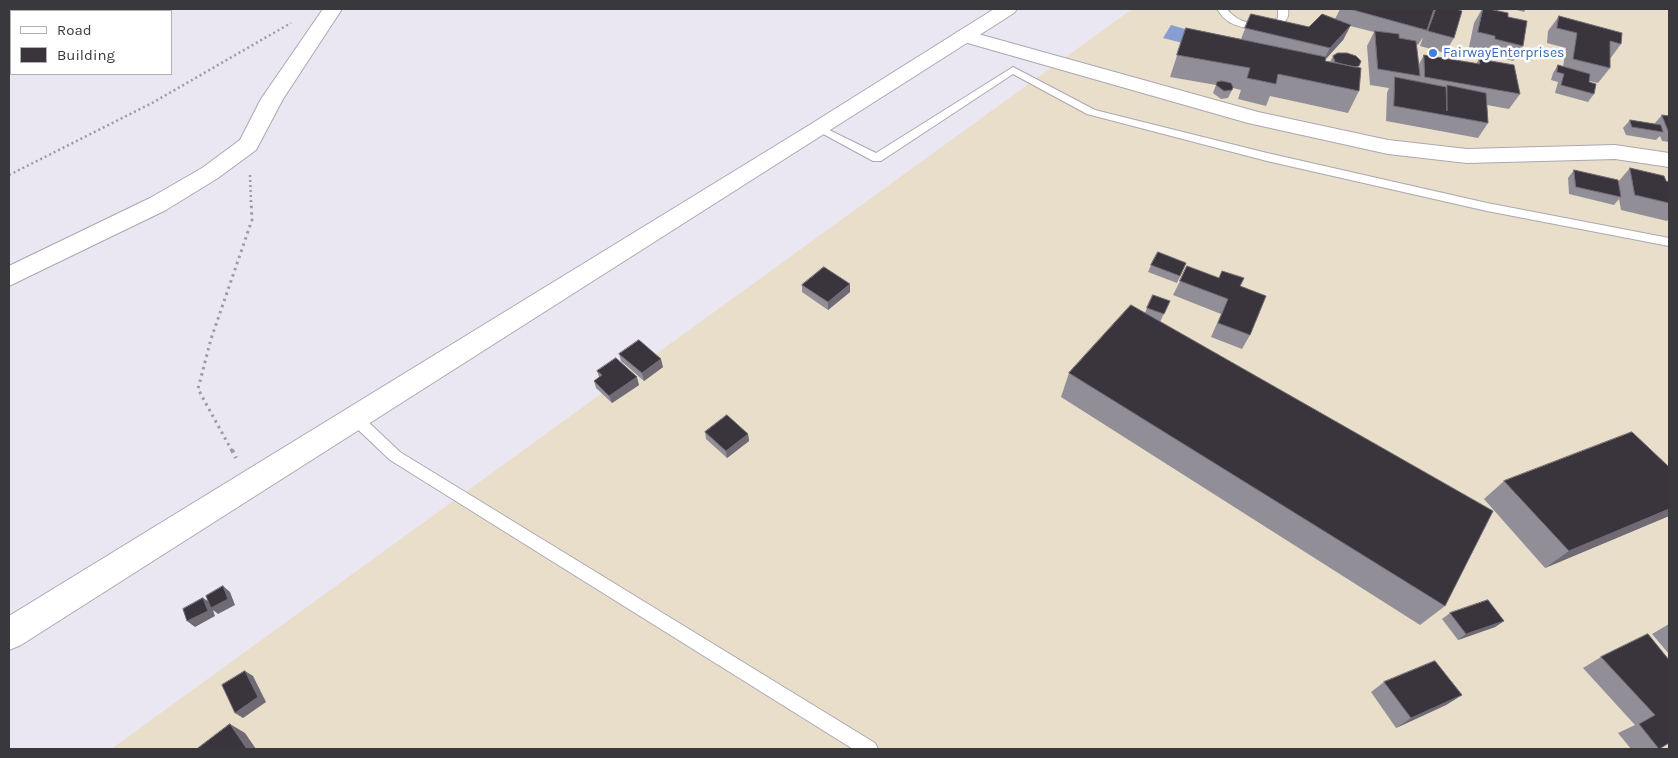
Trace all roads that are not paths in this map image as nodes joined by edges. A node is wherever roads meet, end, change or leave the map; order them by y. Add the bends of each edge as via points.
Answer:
1 (332, 9) edge
2 (1007, 9) edge
3 (1222, 9) edge
4 (1283, 9) edge
5 (964, 36) junction
6 (819, 129) junction
7 (1669, 160) edge
8 (1669, 242) edge
9 (9, 277) edge
10 (355, 418) junction
11 (9, 634) edge
12 (869, 749) edge

1 - 9 main road via 272,99 248,145 210,173 158,204
2 - 5 main road
3 - 4 lane via 1241,24 1264,27 1282,20
5 - 6 main road
5 - 7 main road via 1256,118 1388,147 1467,156 1616,152
6 - 8 lane via 877,158 1014,70 1091,112 1267,157 1477,205
6 - 10 main road
10 - 11 main road
10 - 12 lane via 395,456

